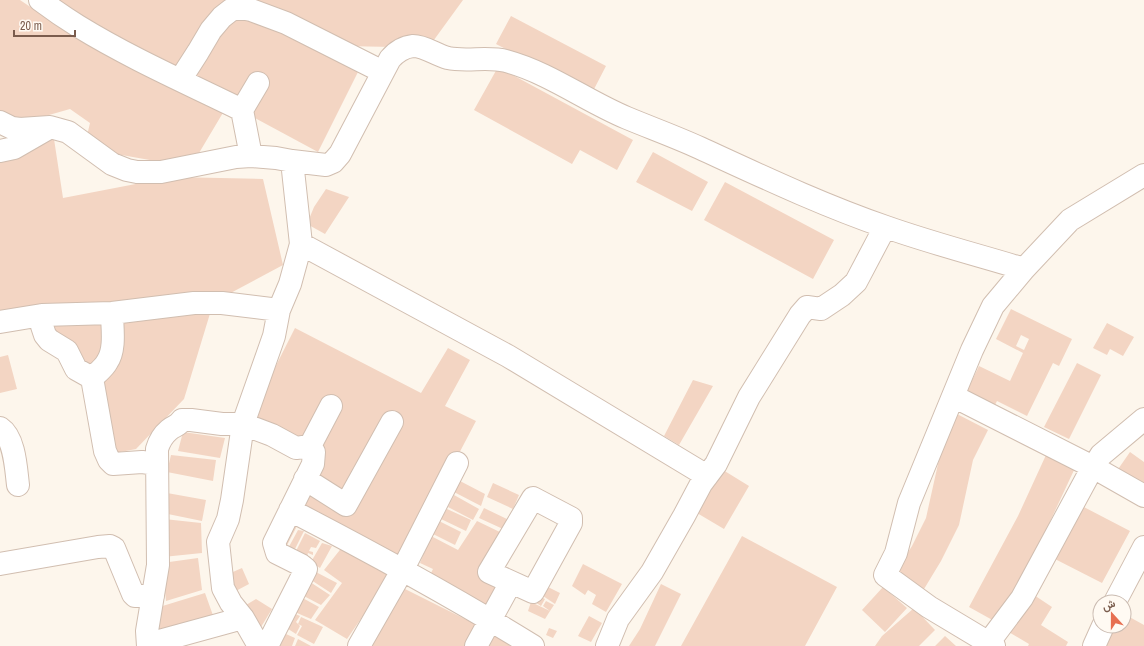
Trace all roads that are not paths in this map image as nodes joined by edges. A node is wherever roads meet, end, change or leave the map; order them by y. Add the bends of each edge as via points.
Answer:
1 (40, 0) edge
2 (383, 72) junction
3 (180, 80) junction
4 (258, 83) dead end
5 (242, 110) junction
6 (0, 122) edge
7 (50, 127) junction
8 (0, 151) edge
9 (251, 156) junction
10 (292, 161) junction
11 (1144, 175) edge
12 (885, 227) junction
13 (301, 244) junction
14 (1024, 269) junction
15 (279, 310) junction
16 (112, 312) junction
17 (42, 315) junction
18 (0, 322) edge
19 (92, 378) junction
20 (953, 396) junction
21 (331, 406) dead end
22 (1144, 419) edge
23 (392, 422) dead end
24 (243, 424) junction
25 (0, 428) edge
26 (310, 446) junction
27 (457, 463) dead end
28 (157, 464) junction
29 (1093, 467) junction
30 (708, 476) junction
31 (305, 480) junction
32 (18, 485) dead end
33 (1144, 496) edge
34 (290, 510) junction
35 (1144, 547) edge
36 (0, 564) edge
37 (403, 569) junction
38 (511, 582) dead end
39 (1119, 594) edge
40 (153, 596) junction
41 (243, 618) junction
42 (490, 619) junction
43 (1099, 634) edge
44 (148, 645) edge
45 (355, 645) edge
46 (990, 645) edge
47 (259, 646) edge
48 (267, 646) edge
49 (476, 646) edge
50 (533, 646) edge
51 (607, 646) edge
52 (1094, 646) edge

1 - 3 street via 77,26
2 - 3 street via 286,23 240,8 231,10 211,30
2 - 10 street via 337,158 326,165
2 - 12 street via 395,53 411,46 419,46 449,58 507,61 532,69 625,117 784,187
3 - 5 street
4 - 5 street
5 - 9 street
6 - 7 street via 20,129
7 - 8 street via 14,148
7 - 9 street via 73,135 112,164 137,172 160,172
9 - 10 street
10 - 13 street
11 - 14 street via 1070,220
12 - 14 street
12 - 30 street via 856,282 821,309 807,307 800,315 749,397
13 - 15 street via 290,284
13 - 30 street via 508,356
14 - 20 street via 994,306
15 - 16 street via 222,303 194,303
15 - 24 street via 274,336
16 - 17 street
16 - 19 street via 113,337 108,362
17 - 18 street
17 - 19 street via 45,335 67,351 76,369
19 - 28 street via 105,451 109,460 114,464
20 - 29 street
20 - 46 street via 909,503 896,553 885,575 929,607
21 - 26 street
22 - 29 street via 1101,455
23 - 31 street via 346,504
24 - 26 street via 296,448
24 - 28 street via 182,420 160,441
24 - 41 street via 228,519 218,542 223,588
25 - 32 street via 10,439
26 - 31 street via 314,452 313,464
27 - 37 street
28 - 40 street via 158,565
29 - 33 street
29 - 46 street via 1022,598
30 - 51 street via 701,484 652,572 618,619
31 - 34 street
34 - 37 street
34 - 48 street via 274,543 277,553 306,569
35 - 39 street
36 - 40 street via 110,546 114,548 133,594
37 - 42 street
37 - 45 street
38 - 42 street
40 - 44 street via 147,631
41 - 44 street
41 - 47 street
42 - 49 street
42 - 50 street
43 - 52 street

